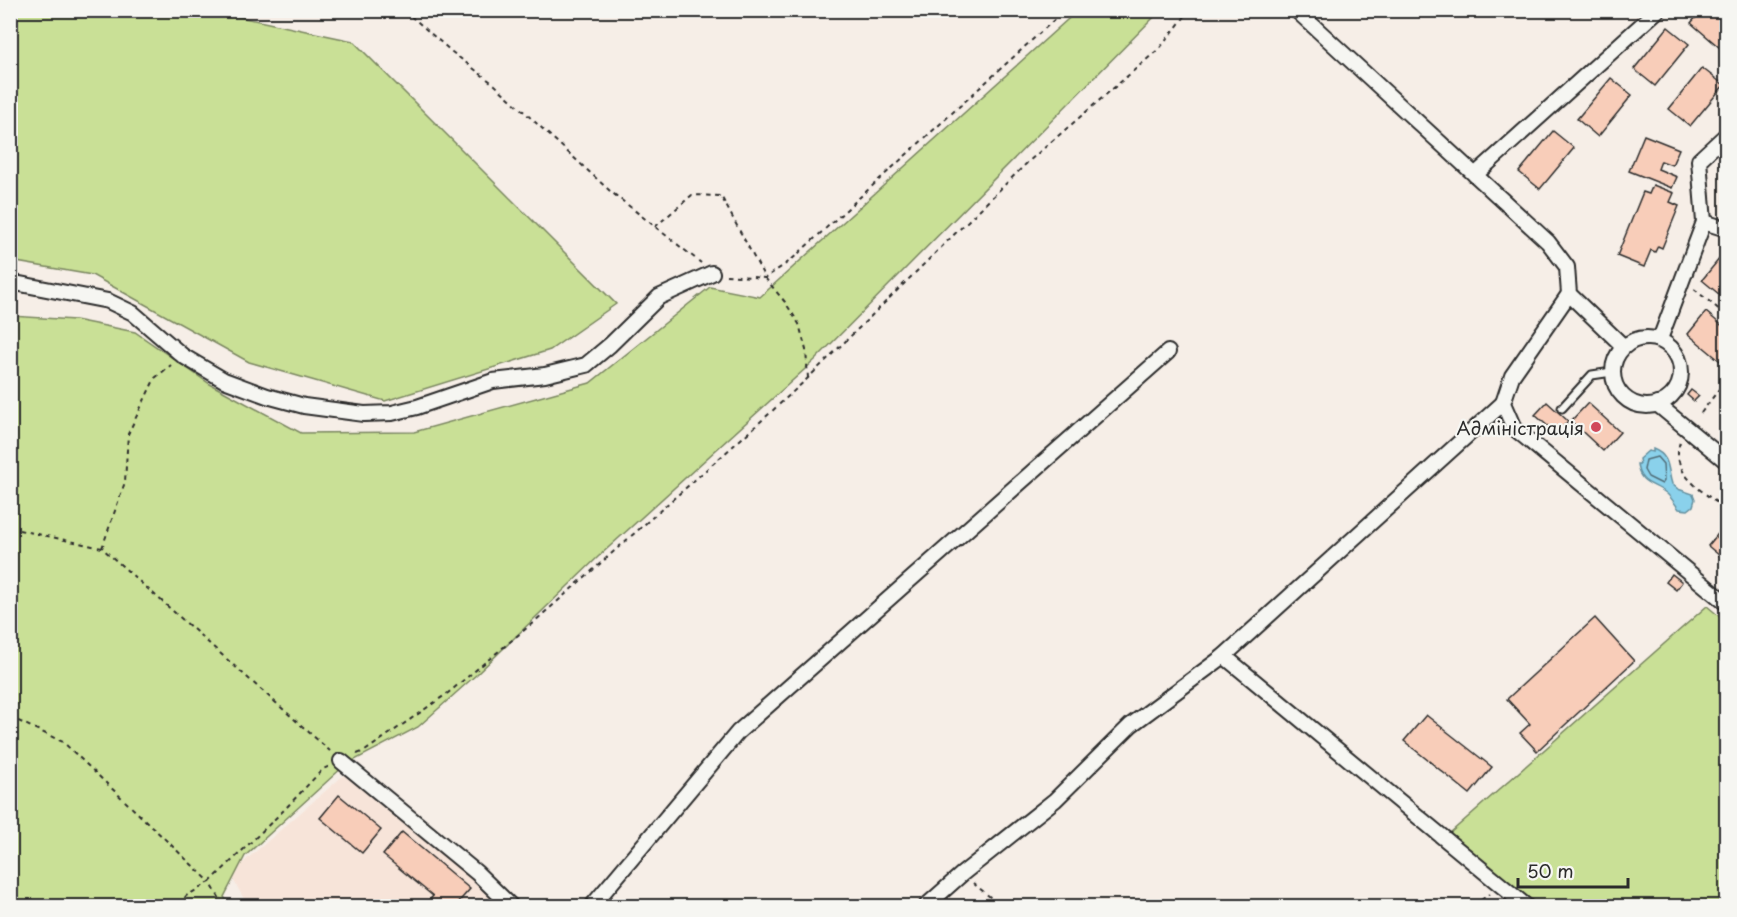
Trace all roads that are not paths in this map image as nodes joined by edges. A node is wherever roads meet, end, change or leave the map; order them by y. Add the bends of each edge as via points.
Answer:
1 (1296, 10) edge
2 (1658, 10) edge
3 (1726, 135) edge
4 (1475, 175) junction
5 (1704, 222) junction
6 (1726, 229) edge
7 (712, 273) road end
8 (10, 282) edge
9 (1569, 294) junction
10 (1660, 339) junction
11 (1623, 346) junction
12 (1168, 352) dead end
13 (1612, 372) junction
14 (1503, 403) junction
15 (1657, 404) junction
16 (1562, 408) dead end
17 (1726, 461) edge
18 (1726, 603) edge
19 (1224, 656) junction
20 (341, 761) road end
21 (511, 906) edge
22 (592, 906) edge
23 (926, 906) edge
24 (1526, 906) edge

1 - 4 street
2 - 4 street
3 - 5 street via 1699,160
4 - 9 street via 1548,242 1567,267
5 - 6 street
5 - 10 street
7 - 8 street via 660,297 586,364 544,375 493,381 392,413 364,414 304,406 224,380 183,356 133,314 108,301
9 - 11 street
9 - 14 street via 1512,376
10 - 11 street via 1641,338
10 - 15 street via 1675,351 1682,370 1672,396
11 - 13 street
12 - 22 street via 738,732
13 - 15 street via 1624,398 1640,405
13 - 16 lane via 1592,375
14 - 18 street via 1514,428
14 - 19 street
15 - 17 street
19 - 23 street via 1131,725 1055,800
19 - 24 street
20 - 21 street via 477,873

